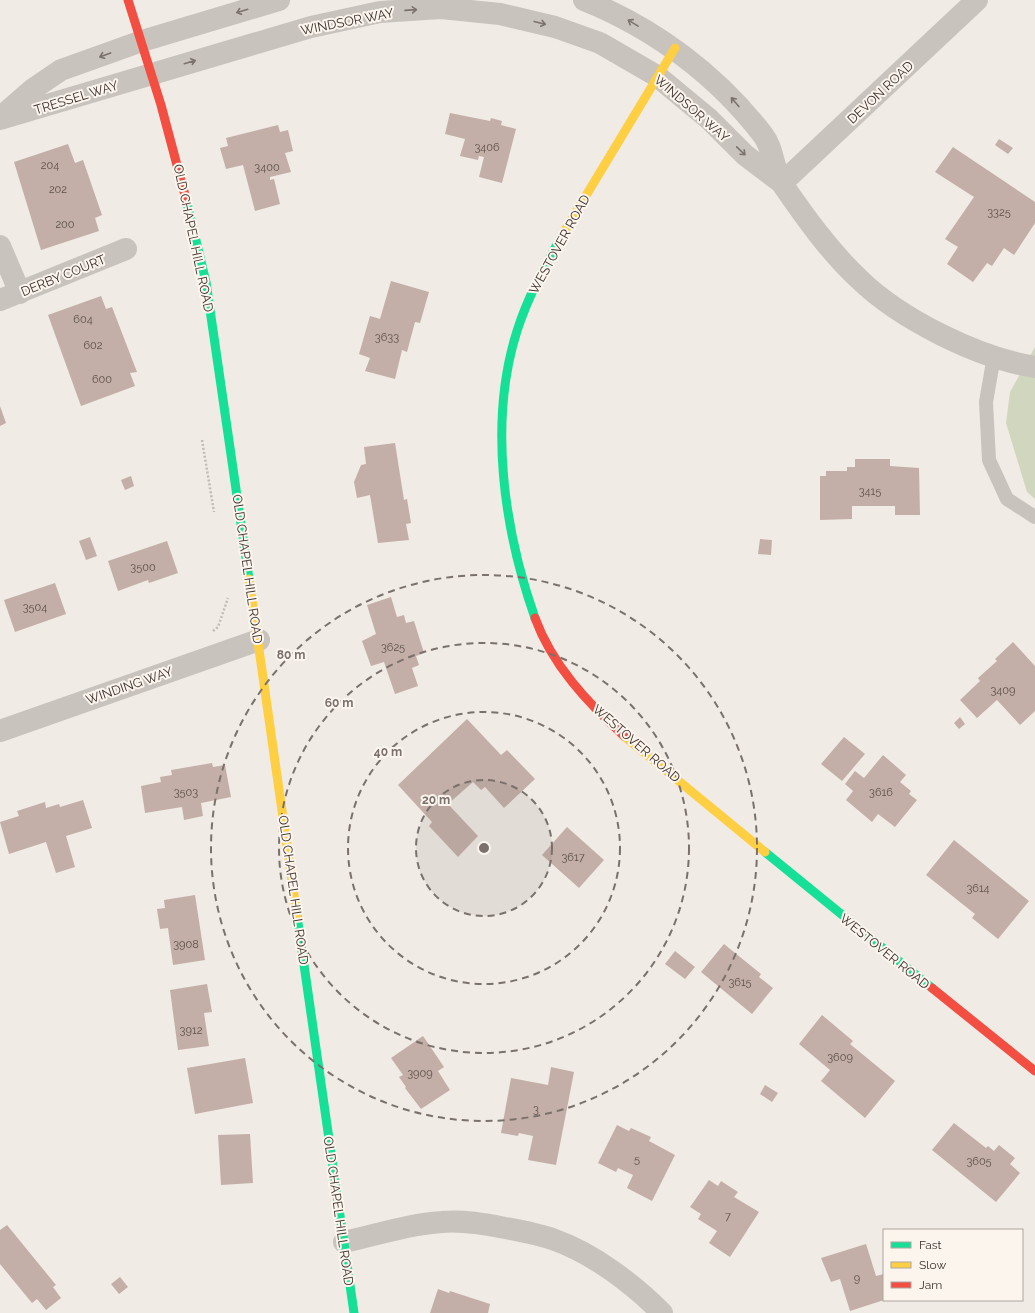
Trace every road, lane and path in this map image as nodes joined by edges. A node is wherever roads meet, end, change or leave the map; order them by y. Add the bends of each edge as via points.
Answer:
1 (128, 0) edge
2 (279, 0) edge
3 (584, 0) edge
4 (977, 0) edge
5 (142, 41) junction
6 (675, 48) junction
7 (152, 73) junction
8 (657, 76) junction
9 (0, 118) edge
10 (782, 183) junction
11 (0, 246) edge
12 (126, 249) dead end
13 (20, 293) junction
14 (0, 300) edge
15 (994, 356) junction
16 (1034, 367) edge
17 (202, 440) dead end
18 (1035, 516) edge
19 (215, 518) dead end
20 (229, 595) dead end
21 (212, 632) dead end
22 (259, 640) junction
23 (0, 731) edge
24 (1035, 1071) edge
25 (344, 1242) junction
26 (354, 1313) edge
27 (662, 1313) edge

1 - 5 street, OLD CHAPEL HILL ROAD
2 -> 5 street
6 -> 3 street, WINDSOR WAY via 614,12
4 - 10 street, DEVON ROAD
5 - 7 street, OLD CHAPEL HILL ROAD
5 -> 9 street, TRESSEL WAY via 61,70 33,89
6 - 8 street, WESTOVER ROAD
10 -> 6 street, WINDSOR WAY via 764,136 731,97
7 -> 8 street, WINDSOR WAY via 312,27 380,12 441,8 500,14 554,27 600,43
7 - 9 street, TRESSEL WAY
7 - 22 street, OLD CHAPEL HILL ROAD via 189,203 206,282
8 -> 10 street, WINDSOR WAY via 709,119 745,155
8 - 24 street, WESTOVER ROAD via 544,267 528,302 510,357 503,429 506,500 514,552 526,594 551,651 561,667 612,725 869,939
10 - 15 street, WINDSOR WAY via 829,246 858,279 885,301 952,340
11 - 13 street
12 - 13 street, DERBY COURT
13 - 14 street, DERBY COURT
15 - 16 street, WINDSOR WAY
15 - 18 lane via 986,402 989,460 1007,499
17 - 19 path
20 - 21 path via 218,627
22 - 23 street, WINDING WAY
22 - 25 street, OLD CHAPEL HILL ROAD
25 - 26 street, OLD CHAPEL HILL ROAD
25 - 27 street via 443,1222 486,1224 536,1234 557,1241 616,1273

